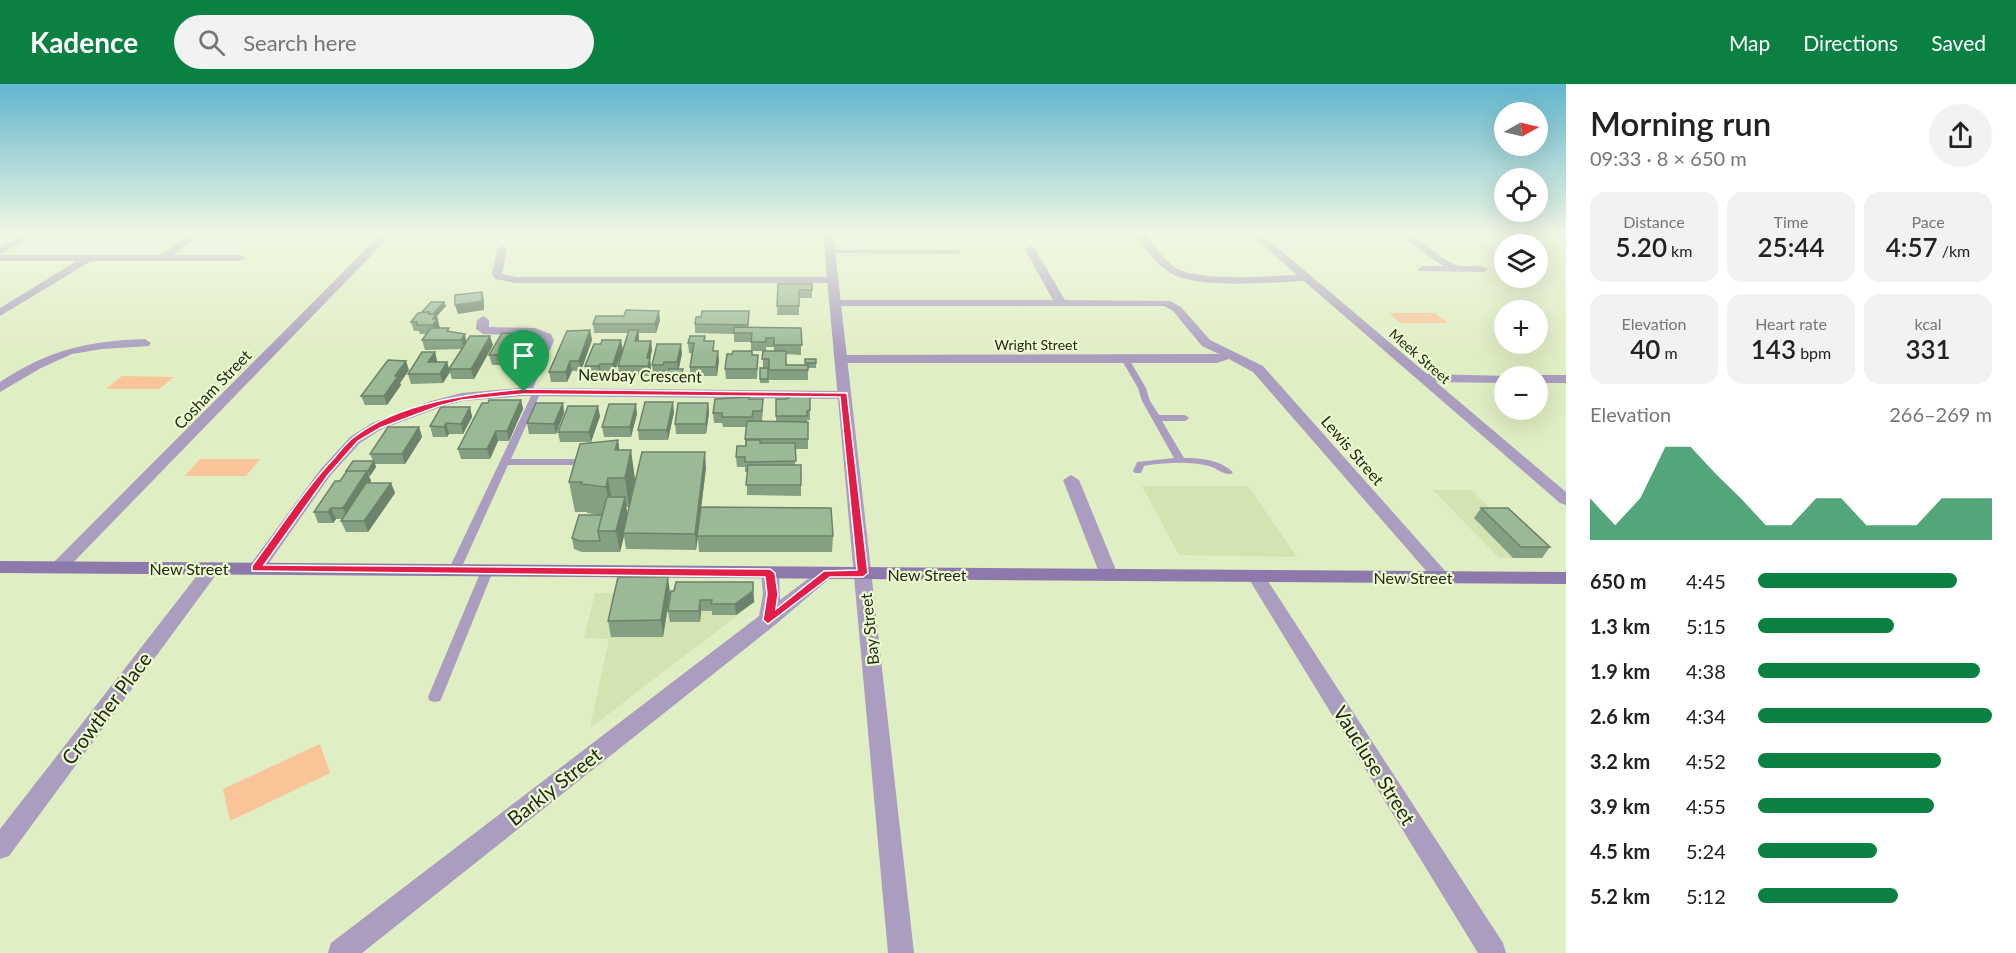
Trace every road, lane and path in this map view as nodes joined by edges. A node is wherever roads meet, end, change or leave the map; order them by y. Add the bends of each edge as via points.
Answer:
1 (65, 274) edge
2 (348, 274) edge
3 (497, 274) edge
4 (832, 274) edge
5 (1044, 274) edge
6 (1182, 274) edge
7 (1302, 274) edge
8 (1307, 278) junction
9 (832, 280) junction
10 (835, 303) junction
11 (1061, 303) junction
12 (0, 313) edge
13 (483, 320) dead end
14 (145, 343) dead end
15 (1231, 355) junction
16 (841, 359) junction
17 (1125, 359) junction
18 (1423, 378) junction
19 (1494, 379) edge
20 (1548, 379) edge
21 (1566, 379) edge
22 (0, 388) edge
23 (530, 392) junction
24 (844, 394) junction
25 (1156, 418) junction
26 (1185, 418) dead end
27 (1181, 461) junction
28 (504, 462) junction
29 (598, 462) edge
30 (1138, 471) dead end
31 (1228, 472) dead end
32 (1071, 480) dead end
33 (1566, 500) edge
34 (0, 567) edge
35 (59, 567) junction
36 (213, 568) junction
37 (256, 569) junction
38 (454, 571) junction
39 (487, 571) junction
40 (770, 573) junction
41 (827, 573) junction
42 (863, 573) junction
43 (1109, 575) junction
44 (1256, 576) junction
45 (1441, 577) junction
46 (1566, 578) edge
47 (768, 620) junction
48 (435, 698) dead end
49 (0, 848) edge
50 (341, 953) edge
51 (901, 953) edge
52 (1493, 953) edge

1 - 12 street
2 - 35 street, Cosham Street
3 - 9 street via 516,280
4 - 9 street, Bay Street
5 - 11 street
6 - 8 street via 1203,278
7 - 8 street, Meek Street
8 - 18 street, Meek Street
9 - 10 street, Bay Street
10 - 11 street, Lewis Street
10 - 16 street, Bay Street
11 - 15 street, Lewis Street via 1166,303 1177,309 1206,344
13 - 23 street via 482,329 487,331 535,332 547,337
14 - 22 street via 98,345 51,356
15 - 17 street, Wright Street via 1217,359
15 - 45 street, Lewis Street via 1258,369
16 - 17 street, Wright Street
16 - 24 street, Bay Street
17 - 25 lane
18 - 19 street
18 - 33 street, Meek Street
20 - 21 street
23 - 24 street, Newbay Crescent
23 - 28 lane
23 - 37 street, Newbay Crescent via 462,397 436,404 377,426 355,440 325,473
24 - 42 street, Bay Street
25 - 26 lane
25 - 27 lane
27 - 30 lane via 1148,462 1140,464
27 - 31 lane via 1219,465
28 - 29 lane
28 - 38 lane
32 - 43 street
34 - 35 main road, New Street
35 - 36 main road, New Street
36 - 37 main road, New Street
36 - 49 street, Crowther Place
37 - 38 main road, New Street
38 - 39 main road, New Street
39 - 40 main road, New Street
39 - 48 lane
40 - 41 main road, New Street
40 - 47 street
41 - 42 main road, New Street
41 - 47 street, Barkly Street
42 - 43 main road, New Street
42 - 51 street, Bay Street
43 - 44 main road, New Street
44 - 45 main road, New Street
44 - 52 street, Vaucluse Street
45 - 46 main road, New Street
47 - 50 street, Barkly Street

